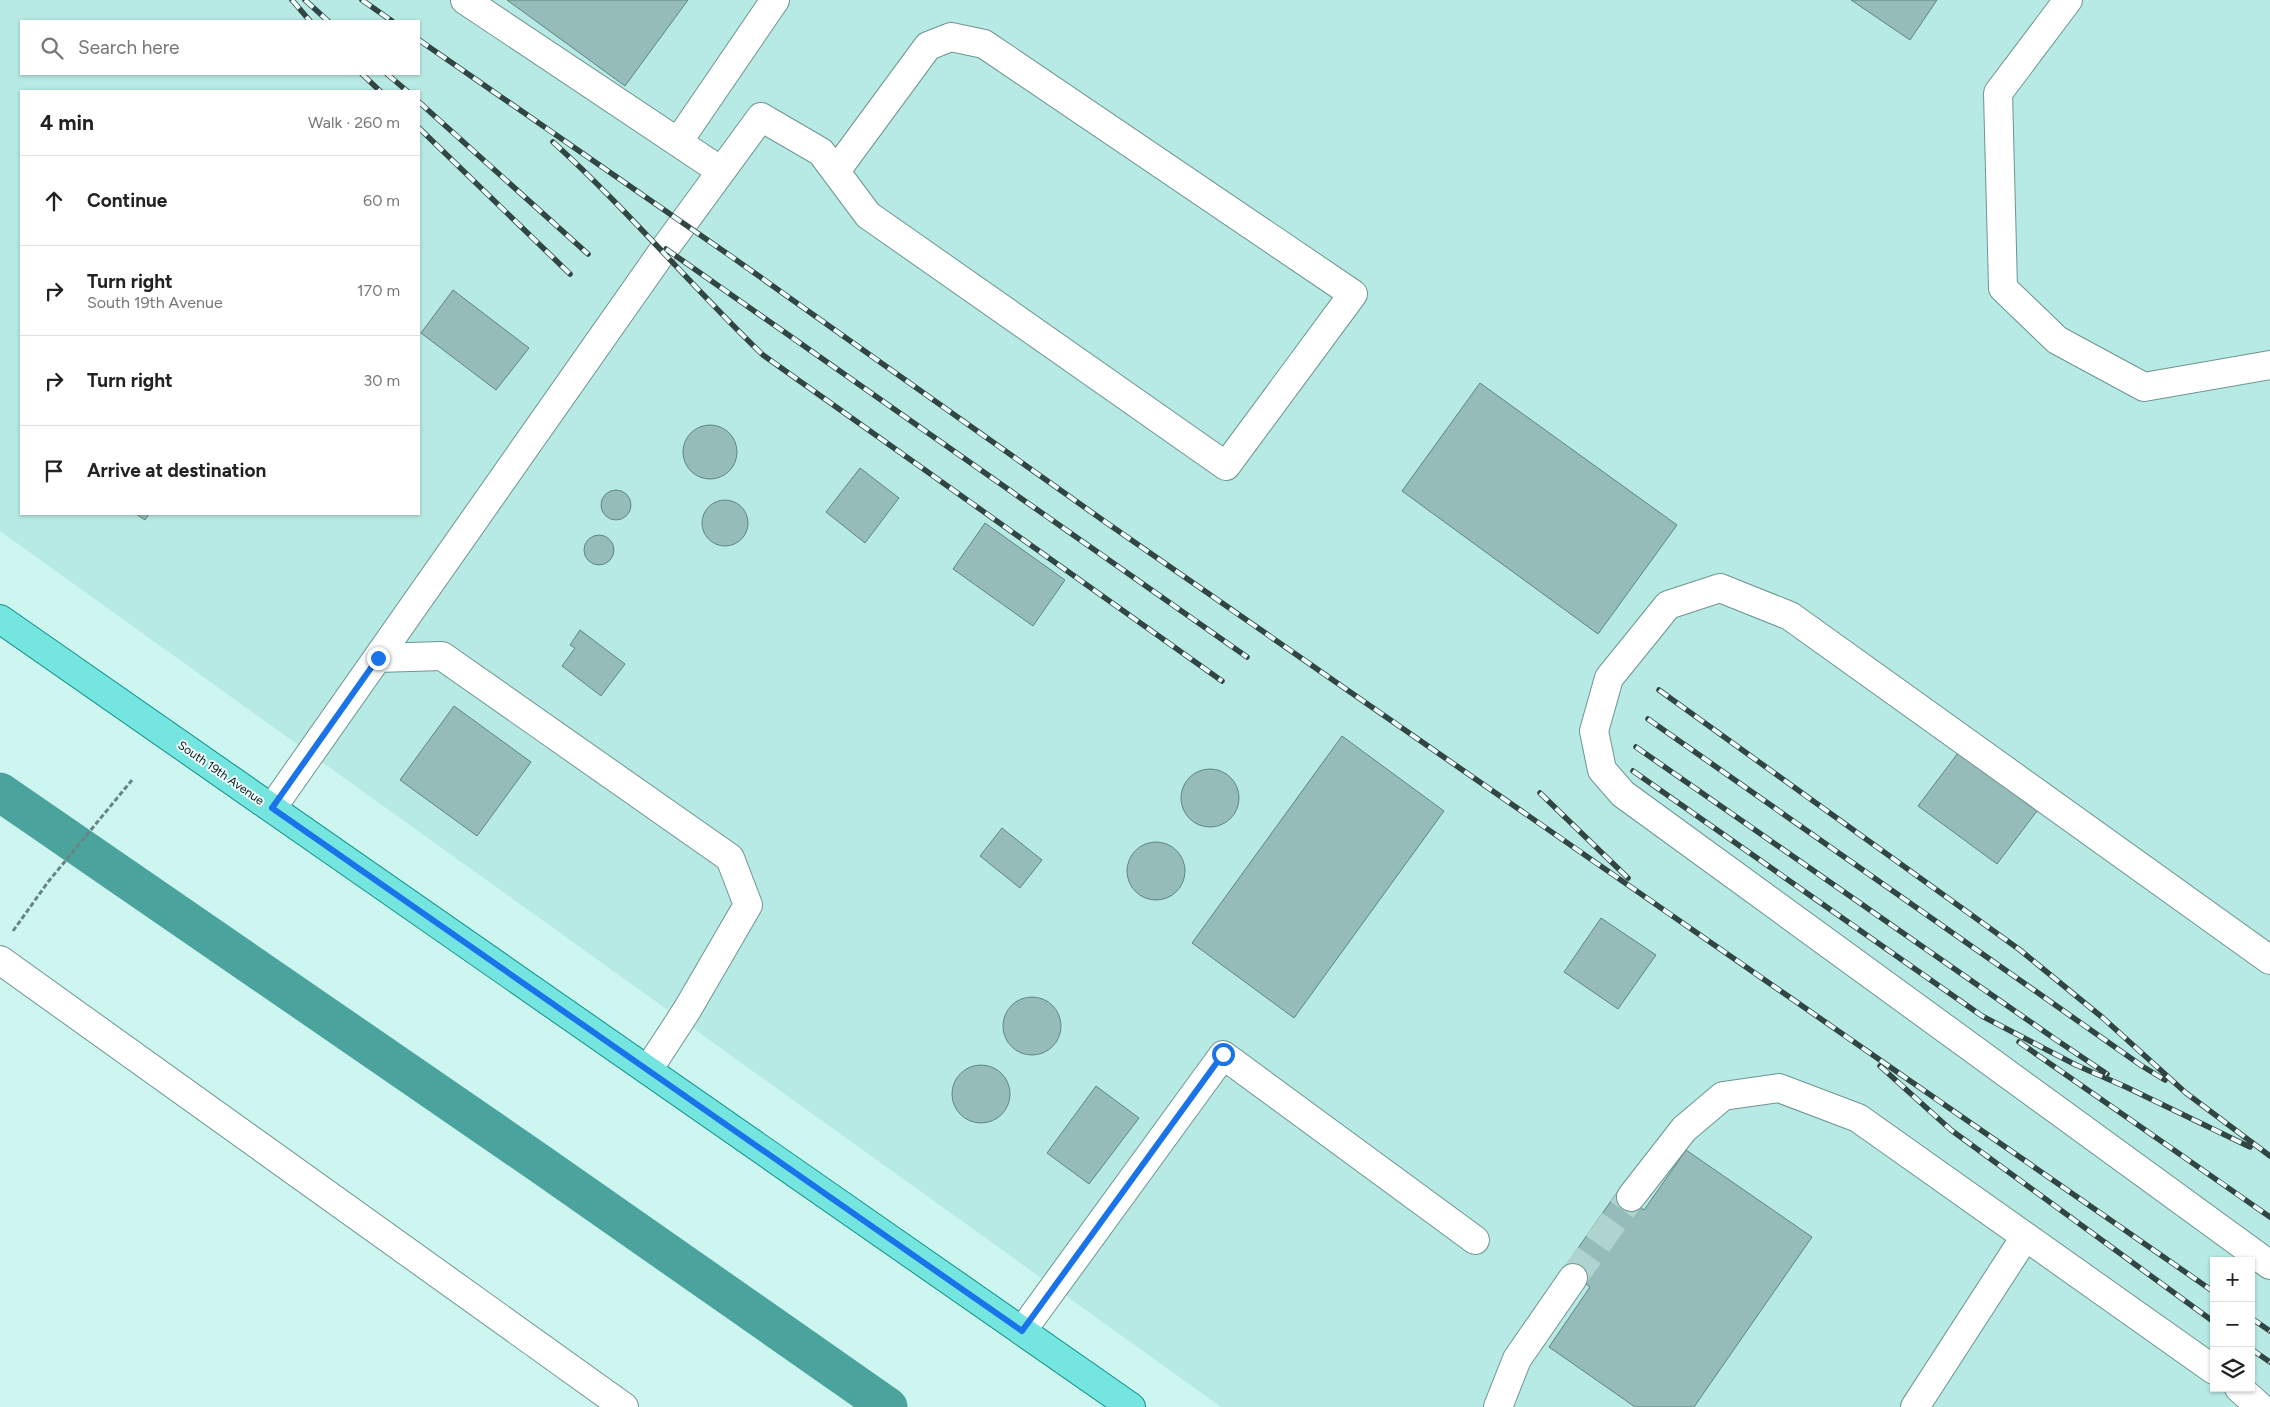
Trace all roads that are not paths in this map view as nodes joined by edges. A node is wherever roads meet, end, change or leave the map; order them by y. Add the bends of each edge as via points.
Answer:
1 (465, 0) edge
2 (775, 0) edge
3 (2068, 0) edge
4 (678, 142) junction
5 (720, 171) junction
6 (836, 172) junction
7 (2270, 365) edge
8 (0, 619) edge
9 (378, 658) junction
10 (272, 808) junction
11 (0, 960) edge
12 (2270, 960) edge
13 (648, 1070) junction
14 (1631, 1197) tunnel mouth
15 (2025, 1236) junction
16 (1475, 1240) dead end
17 (2270, 1265) edge
18 (1573, 1278) tunnel mouth
19 (1022, 1331) junction
20 (2210, 1367) edge
21 (2243, 1392) edge
22 (624, 1407) edge
23 (1131, 1407) edge
24 (1498, 1407) edge
25 (1915, 1407) edge
26 (2260, 1407) edge

1 - 4 lane
2 - 4 lane
3 - 7 lane via 1998,93 2003,288 2057,340 2144,387
4 - 5 lane
5 - 6 lane via 761,117 821,152
5 - 9 lane
6 - 6 lane via 868,215 1226,466 1352,294 984,44 951,37 928,46
8 - 10 main road, South 19th Avenue
9 - 10 lane
9 - 13 lane via 442,656 730,858 748,905
10 - 13 main road, South 19th Avenue
11 - 22 lane
12 - 17 lane via 1790,616 1720,588 1668,605 1610,678 1594,731 1602,770 1623,794
13 - 19 main road, South 19th Avenue
14 - 15 lane via 1684,1130 1723,1096 1780,1088 1858,1118
15 - 20 lane
15 - 25 lane
16 - 19 lane via 1223,1054
18 - 24 lane via 1517,1359
19 - 23 main road, South 19th Avenue
21 - 26 lane

